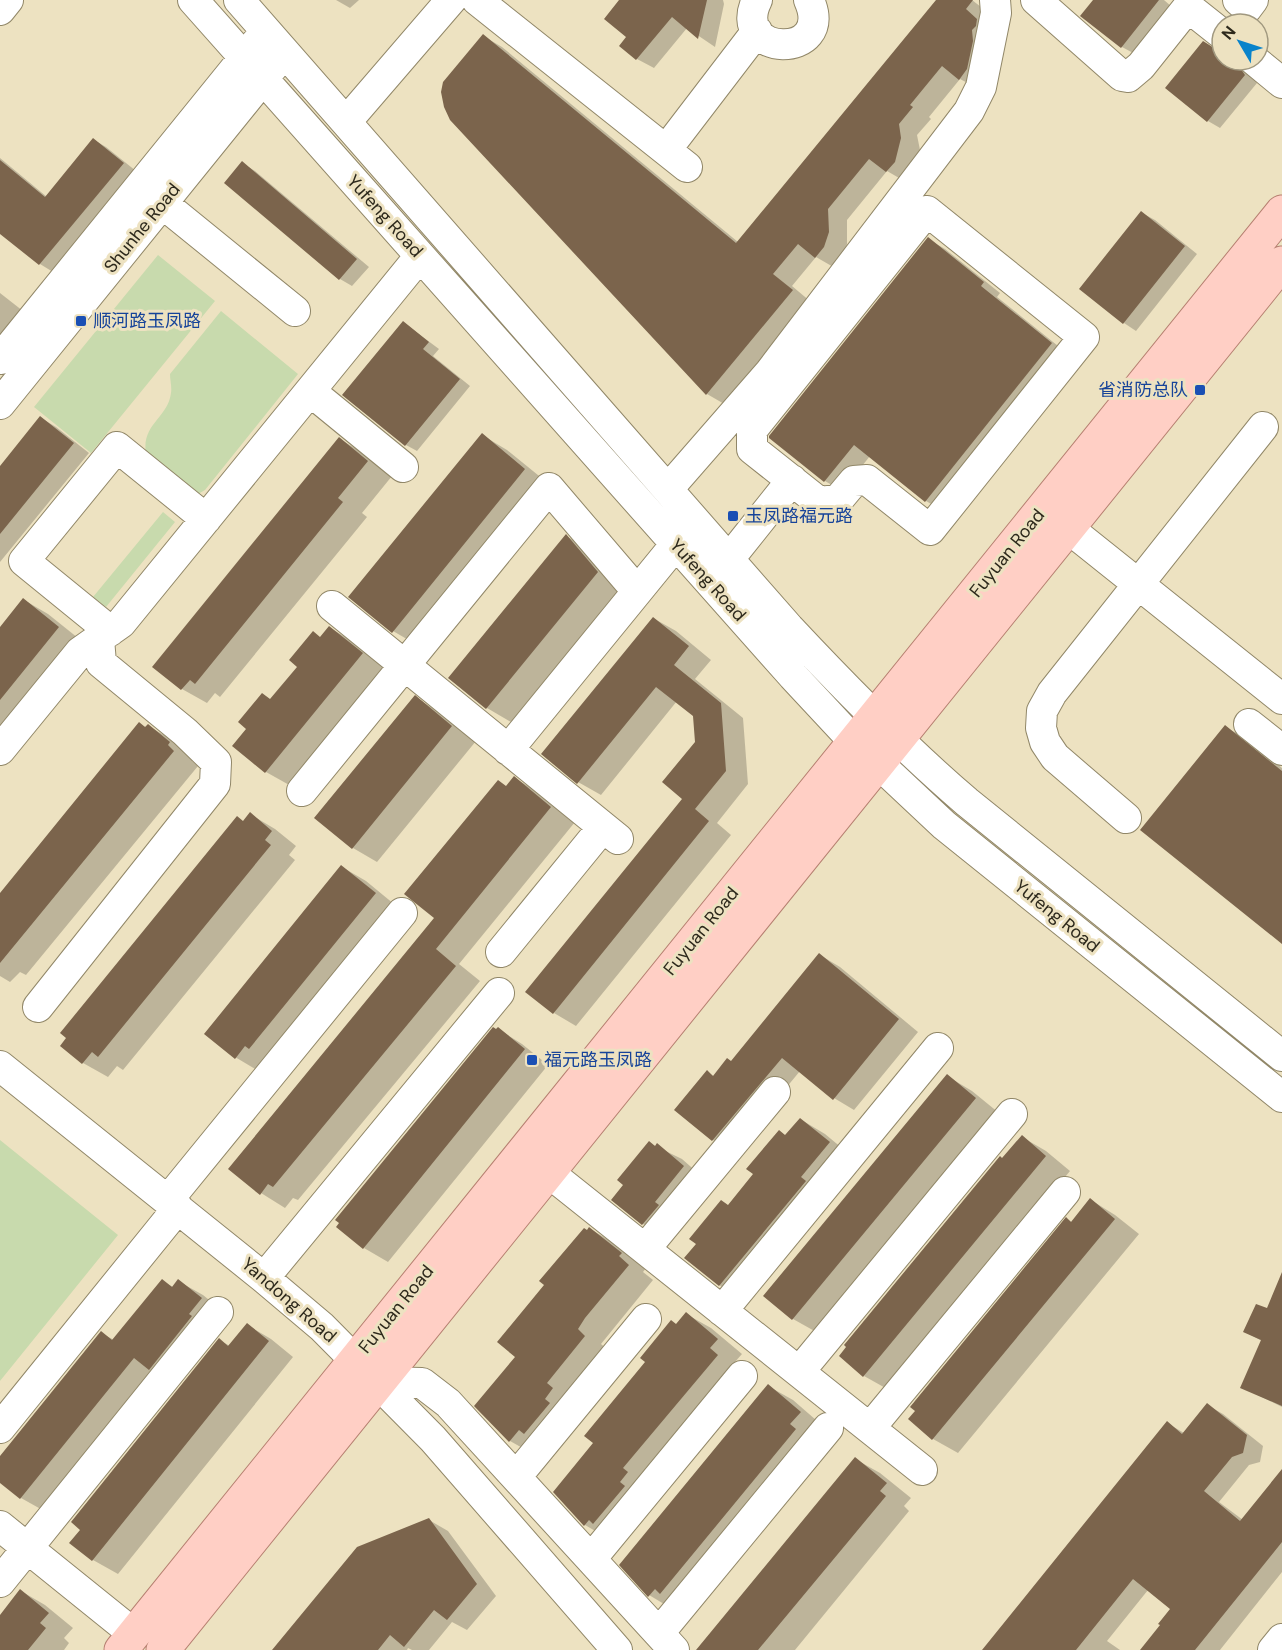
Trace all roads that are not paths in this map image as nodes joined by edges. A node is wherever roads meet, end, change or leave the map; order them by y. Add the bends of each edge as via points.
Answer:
1 (8, 0) edge
2 (193, 0) edge
3 (239, 0) edge
4 (451, 0) edge
5 (757, 0) edge
6 (809, 0) edge
7 (995, 0) edge
8 (1036, 0) edge
9 (1238, 0) edge
10 (1253, 0) edge
11 (486, 2) edge
12 (0, 10) edge
13 (1210, 24) edge
14 (757, 31) junction
15 (275, 42) junction
16 (254, 68) junction
17 (1269, 72) edge
18 (1282, 83) edge
19 (346, 122) junction
20 (162, 203) junction
21 (1282, 212) edge
22 (420, 256) junction
23 (1282, 263) edge
24 (295, 311) dead end
25 (0, 359) edge
26 (310, 391) junction
27 (0, 404) edge
28 (1263, 427) dead end
29 (403, 467) dead end
30 (792, 480) junction
31 (668, 489) junction
32 (206, 519) junction
33 (1068, 528) junction
34 (676, 544) junction
35 (729, 559) junction
36 (12, 567) edge
37 (1138, 584) junction
38 (638, 591) junction
39 (332, 606) dead end
40 (104, 635) junction
41 (405, 665) junction
42 (1282, 699) edge
43 (875, 716) junction
44 (1249, 724) dead end
45 (898, 739) junction
46 (854, 741) junction
47 (0, 750) edge
48 (508, 750) junction
49 (1282, 750) edge
50 (878, 764) junction
51 (302, 791) dead end
52 (1125, 818) dead end
53 (402, 913) dead end
54 (501, 952) dead end
55 (499, 993) dead end
56 (38, 1007) dead end
57 (938, 1048) dead end
58 (1282, 1056) edge
59 (0, 1066) edge
60 (775, 1092) dead end
61 (1282, 1097) edge
62 (1012, 1114) dead end
63 (548, 1172) junction
64 (1065, 1192) dead end
65 (173, 1204) junction
66 (645, 1249) junction
67 (264, 1278) junction
68 (722, 1311) junction
69 (218, 1312) dead end
70 (646, 1319) dead end
71 (356, 1359) junction
72 (799, 1372) junction
73 (742, 1376) dead end
74 (379, 1382) junction
75 (0, 1428) edge
76 (828, 1428) dead end
77 (870, 1428) junction
78 (922, 1470) dead end
79 (516, 1477) junction
80 (0, 1526) edge
81 (27, 1548) junction
82 (591, 1558) junction
83 (0, 1582) edge
84 (1282, 1639) edge
85 (127, 1642) edge
86 (667, 1642) edge
87 (163, 1650) edge
88 (617, 1650) edge
89 (1273, 1650) edge

1 - 12 street
2 - 16 street, Yufeng Road
3 - 15 street, Yufeng Road
4 - 19 street
5 - 14 street via 753,17
6 - 14 street via 813,20 802,40 780,46
7 - 31 street via 996,14 981,87 969,111 770,372
8 - 13 street via 1122,76 1128,77 1188,7
9 - 10 street via 1247,8
11 - 14 street via 676,159
15 - 16 street, Shunhe Road
15 - 19 street, Yufeng Road
16 - 20 street, Shunhe Road
16 - 22 street, Yufeng Road
16 - 25 street, Shunhe Road
17 - 18 street
19 - 31 street, Yufeng Road
20 - 24 street
20 - 27 street, Shunhe Road
21 - 43 main road, Fuyuan Road
22 - 26 street
22 - 34 street, Yufeng Road
23 - 33 main road, Fuyuan Road
26 - 29 street
26 - 32 street
28 - 37 street
30 - 30 street via 752,449 752,430 927,211 1084,337 930,530 867,480 854,481 838,500 819,502
30 - 35 street
31 - 35 street, Yufeng Road
32 - 36 street via 117,447
32 - 40 street via 121,623
33 - 37 street
33 - 45 main road, Fuyuan Road
34 - 38 street
34 - 46 street, Yufeng Road
35 - 43 street, Yufeng Road via 814,655
36 - 40 street
37 - 42 street
37 - 52 street via 1052,693 1042,711 1041,728 1055,757
38 - 41 street via 549,488
38 - 48 street
39 - 41 street
40 - 47 street via 80,652
40 - 56 street via 101,663 216,762 215,784
41 - 48 street
41 - 51 street
43 - 45 street, Yufeng Road
43 - 46 main road, Fuyuan Road
44 - 49 street
45 - 50 main road, Fuyuan Road
45 - 58 street, Yufeng Road via 967,802
46 - 50 street, Yufeng Road
46 - 71 main road, Fuyuan Road
48 - 54 street via 610,833
50 - 61 street, Yufeng Road via 944,825
50 - 63 main road, Fuyuan Road
53 - 65 street
55 - 67 street
57 - 68 street
59 - 65 street, Yandong Road
60 - 66 street
62 - 72 street
63 - 66 street
63 - 74 main road, Fuyuan Road
64 - 77 street
65 - 67 street, Yandong Road
65 - 75 street
66 - 68 street
67 - 71 street, Yandong Road
68 - 72 street
69 - 81 street
70 - 79 street
71 - 74 street, Yandong Road
71 - 85 main road, Fuyuan Road
72 - 77 street
73 - 82 street
74 - 79 street via 422,1383 448,1402
74 - 87 main road, Fuyuan Road
74 - 88 street, Yandong Road
76 - 86 street
77 - 78 street
79 - 82 street
80 - 81 street
81 - 83 street
81 - 85 street
82 - 86 street
84 - 89 street

